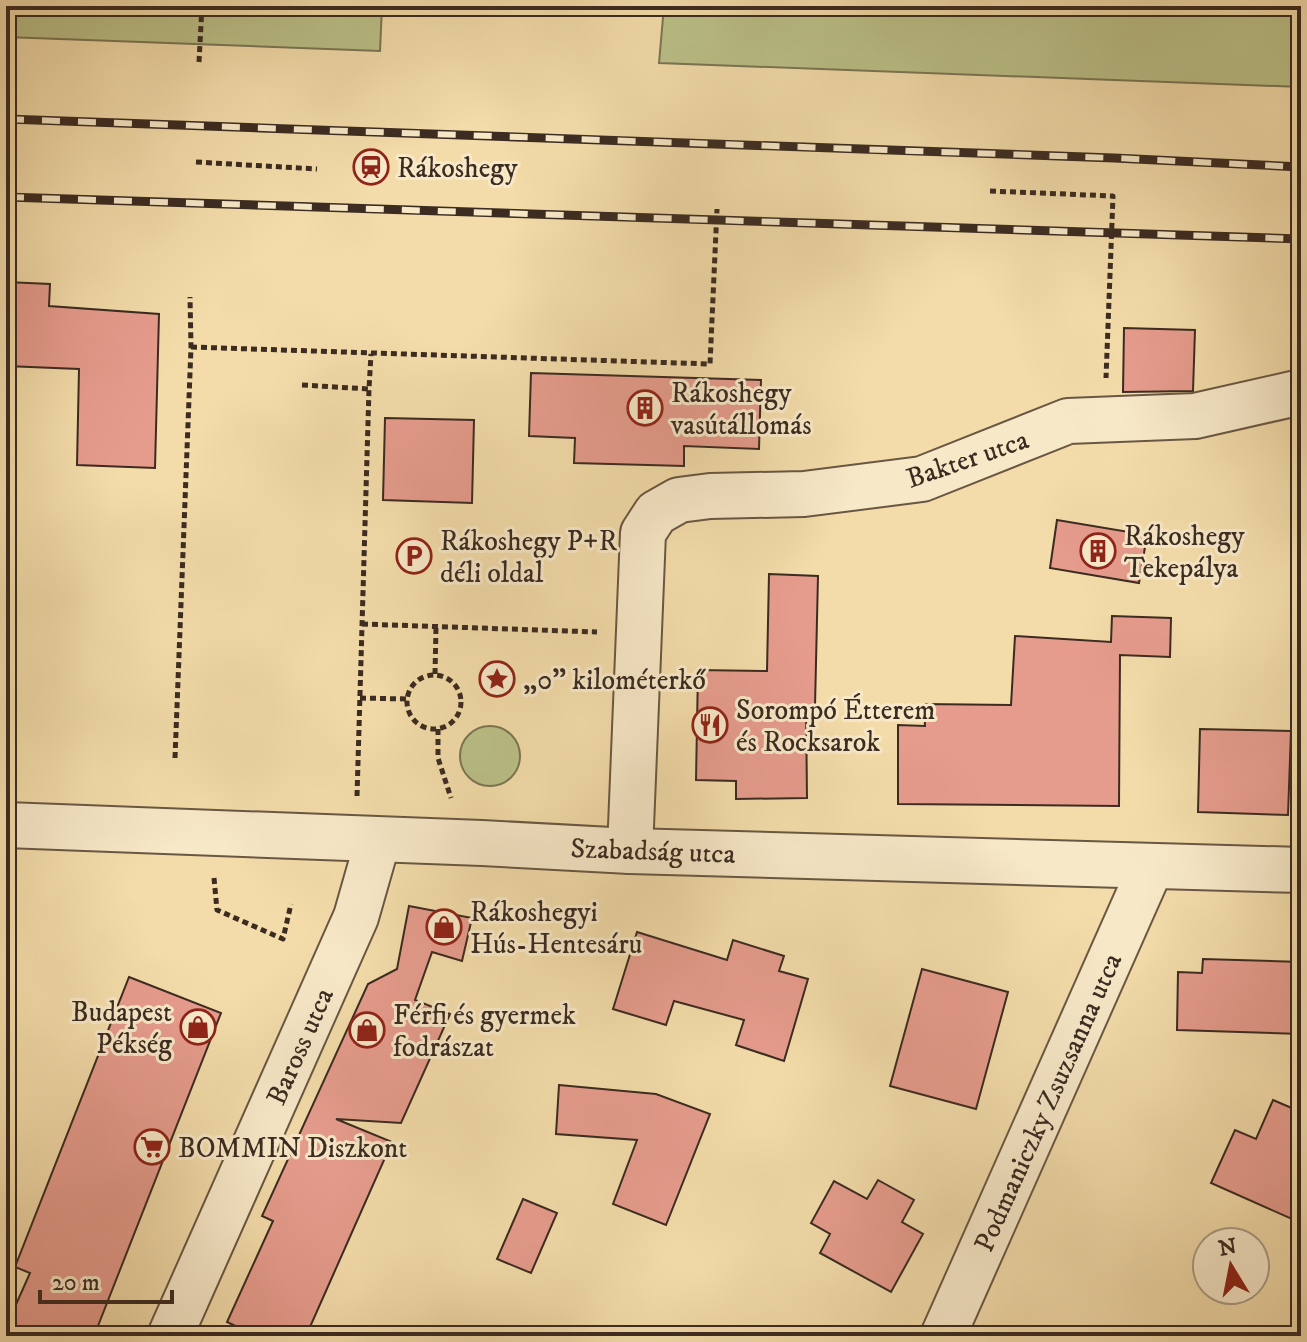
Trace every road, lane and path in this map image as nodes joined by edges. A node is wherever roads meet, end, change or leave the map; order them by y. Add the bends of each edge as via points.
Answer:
1 (202, 6) edge
2 (199, 62) dead end
3 (196, 162) dead end
4 (317, 169) dead end
5 (990, 191) dead end
6 (717, 209) dead end
7 (190, 297) dead end
8 (191, 347) junction
9 (371, 354) junction
10 (302, 385) dead end
11 (369, 389) junction
12 (1301, 392) edge
13 (1105, 419) junction
14 (362, 624) junction
15 (436, 626) junction
16 (605, 633) dead end
17 (435, 674) junction
18 (360, 698) junction
19 (406, 699) junction
20 (438, 729) junction
21 (175, 758) dead end
22 (356, 801) dead end
23 (455, 806) dead end
24 (6, 825) edge
25 (378, 840) junction
26 (630, 851) junction
27 (1151, 867) junction
28 (1301, 870) edge
29 (214, 878) dead end
30 (291, 904) dead end
31 (170, 1336) edge
32 (943, 1336) edge

1 - 2 path
3 - 4 path
5 - 13 path via 1113,196
6 - 9 path via 710,364
7 - 8 path
8 - 9 path
8 - 21 path
9 - 11 path
10 - 11 path
11 - 14 path
12 - 13 street, Bakter utca via 1195,416
13 - 26 street, Bakter utca via 1068,421 922,479 818,493 710,496 679,500 656,513 643,533
14 - 15 path
14 - 18 path
15 - 16 path
15 - 17 path
17 - 19 path via 411,685
17 - 20 path via 449,678 462,702 456,719
18 - 19 path
18 - 22 path
19 - 20 path via 416,723
20 - 23 path via 438,758
24 - 25 street, Szabadság utca
25 - 26 street, Szabadság utca
25 - 31 street, Baross utca via 356,917
26 - 27 street, Szabadság utca
27 - 28 street, Szabadság utca
27 - 32 street, Podmaniczky Zsuzsanna utca
29 - 30 path via 217,910 283,939

